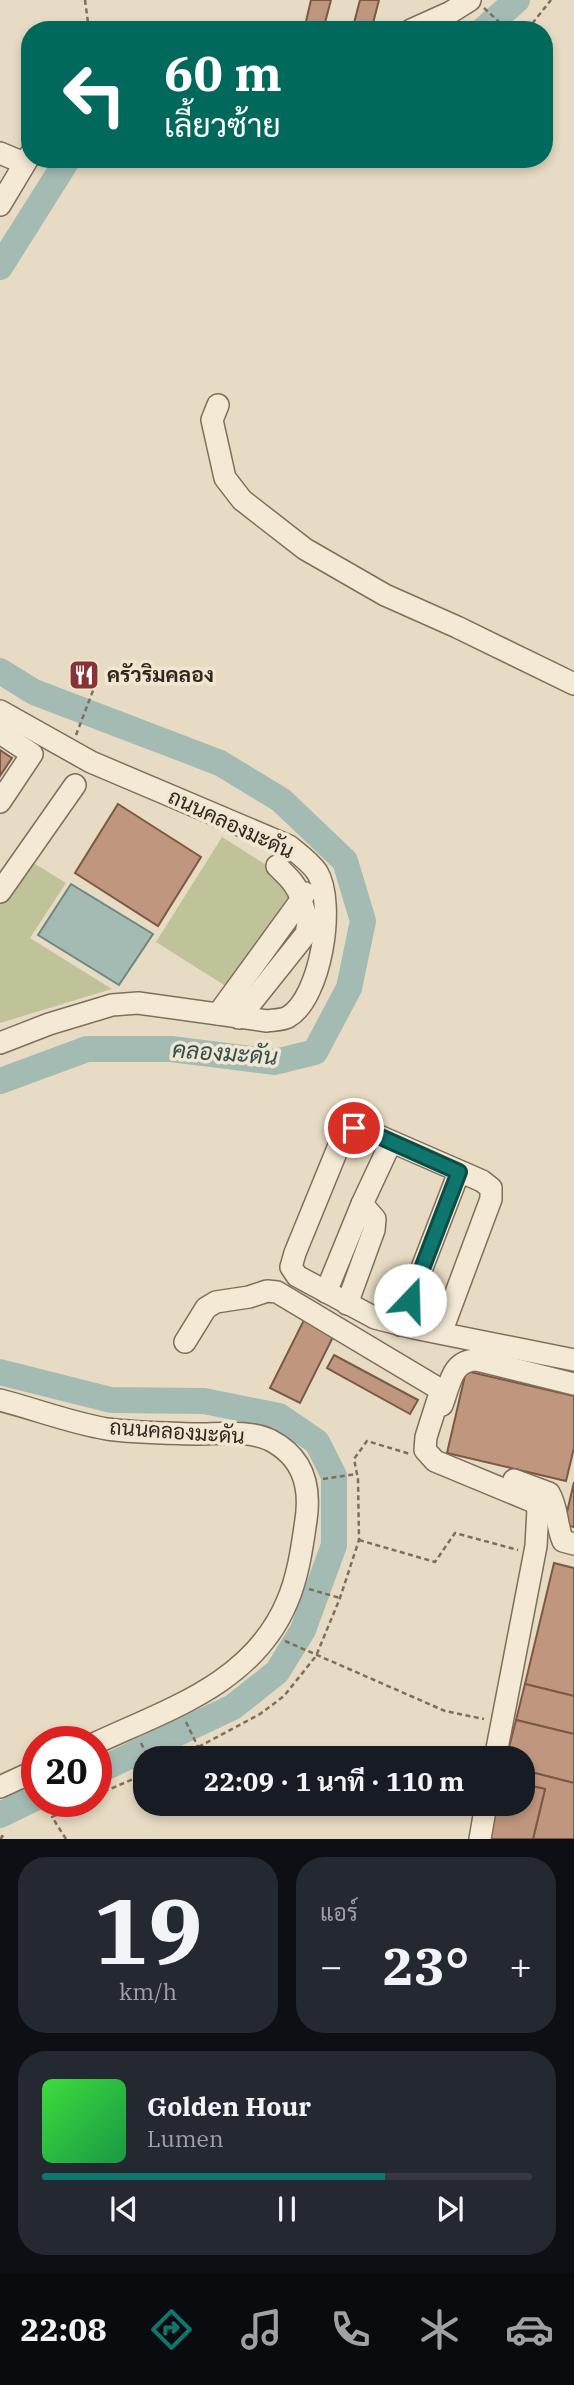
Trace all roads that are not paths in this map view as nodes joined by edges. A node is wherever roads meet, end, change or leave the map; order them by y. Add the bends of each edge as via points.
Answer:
1 (476, 3) edge
2 (431, 21) edge
3 (0, 153) edge
4 (21, 158) edge
5 (22, 168) edge
6 (0, 205) edge
7 (218, 405) dead end
8 (574, 684) edge
9 (0, 711) edge
10 (0, 733) edge
11 (75, 785) dead end
12 (0, 802) edge
13 (277, 866) dead end
14 (318, 873) junction
15 (0, 892) edge
16 (301, 900) junction
17 (229, 1016) junction
18 (0, 1043) edge
19 (391, 1142) junction
20 (459, 1172) junction
21 (362, 1204) junction
22 (326, 1292) junction
23 (347, 1304) junction
24 (400, 1325) junction
25 (441, 1333) junction
26 (185, 1342) dead end
27 (574, 1360) edge
28 (574, 1384) edge
29 (0, 1400) edge
30 (574, 1544) edge
31 (112, 1735) edge
32 (498, 1746) edge
33 (21, 1777) edge
34 (0, 1787) edge
35 (484, 1816) edge
36 (480, 1839) edge

1 - 2 street
3 - 4 street
5 - 6 street
7 - 8 street via 212,420 225,478 242,500 305,549 385,595
9 - 14 street, ถนนคลองมะดัน via 91,762 289,846
10 - 12 street via 32,754
11 - 15 street
13 - 16 street via 292,881
14 - 16 street
14 - 17 street via 326,936 311,988 287,1018 267,1021
16 - 17 street
17 - 18 street via 138,1003 112,1005
19 - 20 street
19 - 21 street
19 - 22 street via 354,1128 342,1138 292,1267 297,1276
20 - 24 street
20 - 25 street via 491,1188 491,1199
21 - 22 street
21 - 23 street via 375,1219 374,1230
22 - 23 street
23 - 24 street
24 - 25 street
25 - 27 street
26 - 32 street via 206,1308 216,1302 277,1292 441,1390 426,1437 425,1450 435,1461 534,1502 538,1509 534,1555
28 - 30 street via 466,1360 456,1366 433,1438 447,1460 549,1493 563,1541
29 - 31 street, ถนนคลองมะดัน via 106,1429 268,1439 286,1450 306,1481 308,1501 293,1585 270,1633 205,1693
33 - 34 street
35 - 36 street

